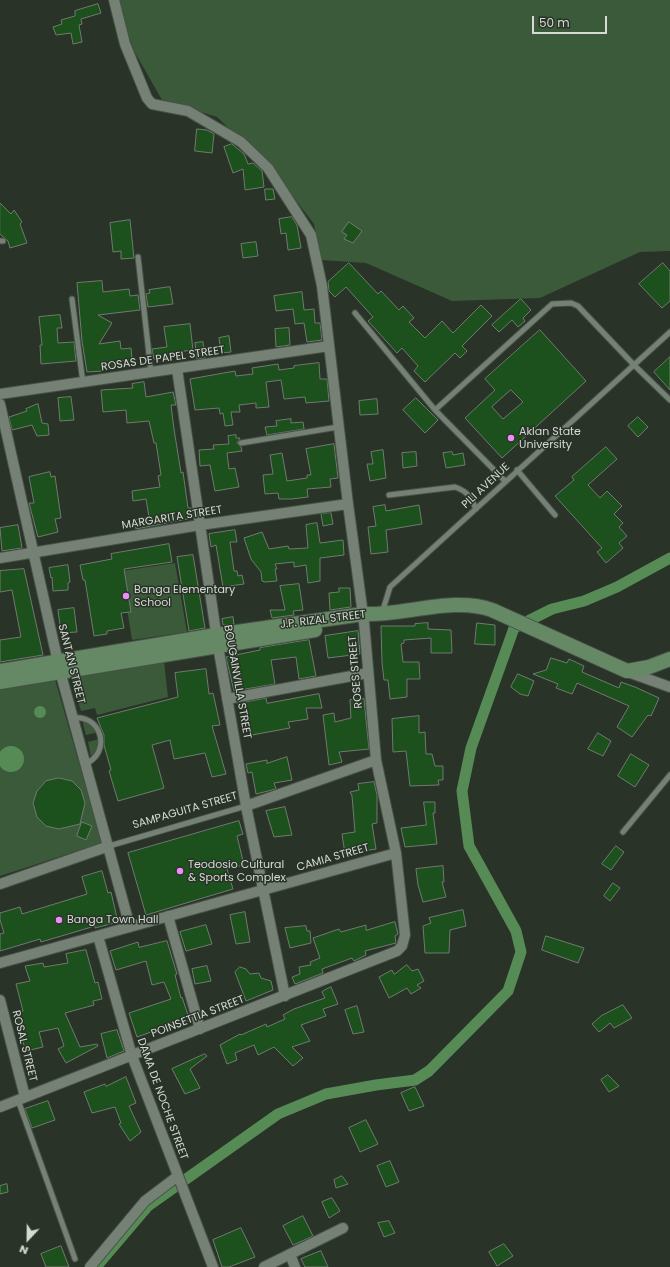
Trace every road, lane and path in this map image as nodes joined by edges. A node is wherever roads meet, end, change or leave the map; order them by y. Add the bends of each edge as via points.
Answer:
1 (114, 0) edge
2 (138, 257) dead end
3 (72, 299) dead end
4 (355, 313) dead end
5 (670, 332) edge
6 (329, 346) junction
7 (634, 365) junction
8 (177, 369) junction
9 (151, 373) junction
10 (83, 383) junction
11 (0, 394) edge
12 (670, 400) edge
13 (0, 404) edge
14 (435, 410) junction
15 (338, 427) junction
16 (241, 443) dead end
17 (517, 470) junction
18 (505, 481) junction
19 (388, 495) dead end
20 (348, 504) junction
21 (476, 509) junction
22 (555, 515) dead end
23 (200, 525) junction
24 (33, 553) junction
25 (0, 558) edge
26 (382, 615) junction
27 (364, 618) junction
28 (217, 640) junction
29 (670, 659) edge
30 (59, 667) junction
31 (0, 671) edge
32 (626, 671) junction
33 (368, 673) junction
34 (0, 682) edge
35 (670, 687) edge
36 (227, 699) junction
37 (73, 718) junction
38 (376, 760) junction
39 (85, 764) junction
40 (670, 775) edge
41 (246, 806) junction
42 (623, 832) dead end
43 (109, 846) junction
44 (396, 853) junction
45 (0, 884) edge
46 (263, 890) junction
47 (168, 916) junction
48 (130, 927) junction
49 (98, 936) junction
50 (402, 946) joint
51 (0, 963) edge
52 (285, 996) junction
53 (0, 1000) edge
54 (200, 1029) junction
55 (132, 1056) junction
56 (21, 1099) junction
57 (0, 1107) edge
58 (180, 1181) junction
59 (343, 1228) dead end
60 (290, 1254) junction
61 (75, 1259) dead end
62 (90, 1267) edge
63 (213, 1267) edge
64 (264, 1267) edge
65 (296, 1267) edge

1 - 6 street, ROSES STREET via 125,44 147,98 152,104 188,111 241,142 268,168 304,222 311,235 322,286
2 - 9 lane
3 - 10 lane
4 - 14 lane
5 - 7 lane, PILI AVENUE
6 - 8 street, ROSAS DE PAPEL STREET
6 - 15 street, ROSES STREET
7 - 12 lane
7 - 14 lane via 578,306 571,303 552,304
7 - 17 lane, PILI AVENUE
8 - 9 street, ROSAS DE PAPEL STREET
8 - 23 street, BOUGAINVILLA STREET
9 - 10 street, ROSAS DE PAPEL STREET
10 - 11 street, ROSAS DE PAPEL STREET
13 - 24 street, SANTAN STREET
14 - 18 lane
15 - 16 lane
15 - 20 street, ROSES STREET
17 - 18 lane, PILI AVENUE
17 - 22 lane
18 - 21 lane, PILI AVENUE
19 - 21 lane via 455,487 468,494
20 - 23 street, MARGARITA STREET
20 - 27 street, ROSES STREET
21 - 26 lane, PILI AVENUE via 390,587
23 - 24 street, MARGARITA STREET
23 - 28 street, BOUGAINVILLA STREET
24 - 25 street, MARGARITA STREET
24 - 30 street, SANTAN STREET
26 - 27 main road, J.P. RIZAL STREET
26 - 32 main road, J.P. RIZAL STREET via 463,605 483,607
27 - 28 main road, J.P. RIZAL STREET
27 - 33 street, ROSES STREET
28 - 30 main road, J.P. RIZAL STREET
28 - 36 street, BOUGAINVILLA STREET
29 - 32 main road via 649,667
30 - 31 main road, J.P. RIZAL STREET
30 - 34 main road, J.P. RIZAL STREET
30 - 37 street, SANTAN STREET
32 - 35 street
33 - 36 street
33 - 38 street, ROSES STREET
36 - 41 street, BOUGAINVILLA STREET
37 - 39 street, SANTAN STREET
37 - 39 lane via 87,720 100,734 98,754
38 - 41 street, SAMPAGUITA STREET
38 - 44 street, ROSES STREET
39 - 43 street, SANTAN STREET
40 - 42 lane
41 - 43 lane, SAMPAGUITA STREET
41 - 46 street, BOUGAINVILLA STREET
43 - 45 street, SAMPAGUITA STREET
43 - 48 street, SANTAN STREET
44 - 46 street, CAMIA STREET
44 - 50 street, ROSES STREET via 405,936
46 - 47 street, CAMIA STREET
46 - 52 street, BOUGAINVILLA STREET
47 - 48 street, CAMIA STREET
47 - 54 street
48 - 49 street, CAMIA STREET
49 - 51 street, CAMIA STREET
49 - 55 street, DAMA DE NOCHE STREET
50 - 52 street, POINSETTIA STREET via 397,951
52 - 54 street, POINSETTIA STREET
53 - 56 street, ROSAL STREET
54 - 55 street, POINSETTIA STREET
55 - 56 street, POINSETTIA STREET
55 - 58 street, DAMA DE NOCHE STREET
56 - 57 street, POINSETTIA STREET
56 - 61 lane
58 - 62 street via 145,1200
58 - 63 street, DAMA DE NOCHE STREET
59 - 60 street
60 - 64 street
60 - 65 street

